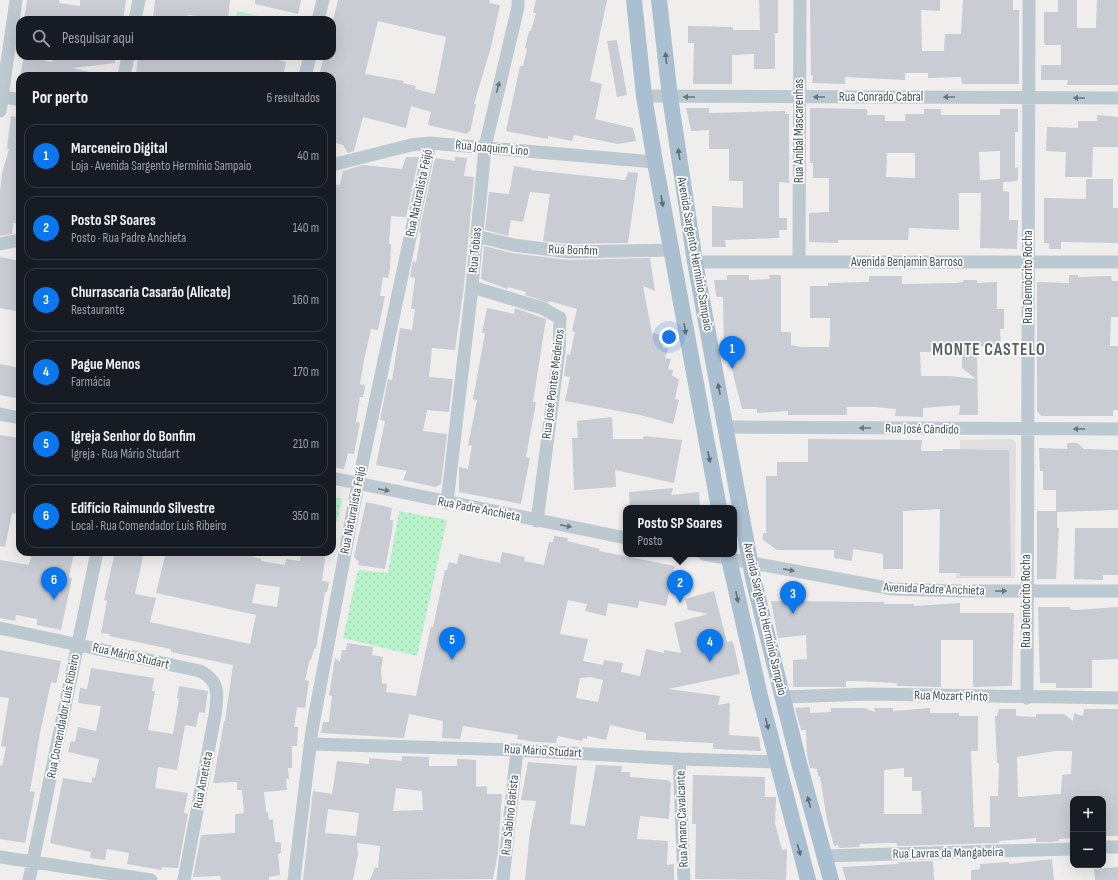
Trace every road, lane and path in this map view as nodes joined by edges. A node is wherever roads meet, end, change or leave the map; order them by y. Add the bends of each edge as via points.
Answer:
1 (16, 0) edge
2 (139, 0) edge
3 (323, 0) edge
4 (518, 0) edge
5 (634, 0) edge
6 (659, 0) edge
7 (800, 0) edge
8 (1029, 0) edge
9 (136, 16) edge
10 (319, 16) edge
11 (127, 60) edge
12 (309, 60) edge
13 (125, 72) edge
14 (306, 72) edge
15 (1, 96) edge
16 (644, 96) junction
17 (670, 97) junction
18 (799, 97) junction
19 (1028, 97) junction
20 (1118, 98) edge
21 (16, 99) edge
22 (0, 111) edge
23 (430, 143) junction
24 (485, 147) junction
25 (655, 162) junction
26 (336, 164) edge
27 (476, 236) junction
28 (16, 241) edge
29 (0, 244) edge
30 (671, 250) junction
31 (695, 262) junction
32 (799, 262) junction
33 (1028, 262) junction
34 (1118, 262) edge
35 (472, 287) junction
36 (0, 414) edge
37 (16, 417) edge
38 (726, 427) junction
39 (1118, 428) edge
40 (1027, 430) junction
41 (336, 479) edge
42 (358, 484) junction
43 (447, 503) junction
44 (718, 505) edge
45 (537, 520) junction
46 (623, 537) edge
47 (96, 556) edge
48 (728, 557) edge
49 (750, 563) junction
50 (1118, 591) edge
51 (1026, 592) junction
52 (0, 628) edge
53 (78, 644) junction
54 (213, 681) joint
55 (783, 697) junction
56 (1027, 698) junction
57 (1118, 698) edge
58 (310, 744) junction
59 (517, 750) junction
60 (679, 759) junction
61 (777, 762) junction
62 (1106, 847) edge
63 (1118, 847) edge
64 (1070, 849) edge
65 (823, 856) junction
66 (0, 857) edge
67 (33, 863) junction
68 (30, 880) edge
69 (151, 880) edge
70 (184, 880) edge
71 (294, 880) edge
72 (503, 880) edge
73 (684, 880) edge
74 (808, 880) edge
75 (831, 880) edge

1 - 15 street
2 - 9 street
3 - 10 street
24 -> 4 street, Rua Tobias
5 - 16 main road, Avenida Sargento Hermínio Sampaio
17 -> 6 main road, Avenida Sargento Hermínio Sampaio
7 - 18 street, Rua Aníbal Mascarenhas
8 - 19 street, Rua Demócrito Rocha
11 - 13 street
12 - 14 street
15 - 21 street
15 - 22 street
16 - 17 street, Rua Conrado Cabral
16 - 25 main road, Avenida Sargento Hermínio Sampaio
18 -> 17 street, Rua Conrado Cabral
31 -> 17 main road, Avenida Sargento Hermínio Sampaio
19 -> 18 street, Rua Conrado Cabral
18 - 32 street, Rua Aníbal Mascarenhas
20 -> 19 street, Rua Conrado Cabral
19 - 33 street, Rua Demócrito Rocha
23 - 24 street, Rua Joaquim Lino
23 - 26 street, Rua Joaquim Lino via 411,145
23 - 42 street, Rua Naturalista Feijó
24 - 25 street, Rua Joaquim Lino
24 - 27 street, Rua Tobias
25 -> 30 main road, Avenida Sargento Hermínio Sampaio
27 - 30 street, Rua Bonfim via 514,245 569,252
27 - 35 street, Rua Tobias
28 - 29 street
30 -> 44 main road, Avenida Sargento Hermínio Sampaio
31 - 32 street, Avenida Benjamin Barroso
38 -> 31 main road, Avenida Sargento Hermínio Sampaio
32 - 33 street, Avenida Benjamin Barroso
33 - 34 street, Avenida Benjamin Barroso
33 - 40 street, Rua Demócrito Rocha
35 - 43 street, Rua Tobias
35 - 45 street, Rua José Pontes Medeiros via 542,308 560,318 559,351
36 - 37 street
40 -> 38 street, Rua José Cândido
38 - 49 main road, Avenida Sargento Hermínio Sampaio
39 -> 40 street, Rua José Cândido
40 - 51 street, Rua Demócrito Rocha
41 - 42 street, Rua Padre Anchieta
42 -> 43 street, Rua Padre Anchieta
42 - 58 street, Rua Naturalista Feijó
43 - 45 street, Rua Padre Anchieta
45 -> 46 street, Rua Padre Anchieta
47 - 53 street, Rua Comendador Luís Ribeiro
48 - 49 street, Avenida Padre Anchieta
48 -> 61 main road, Avenida Sargento Hermínio Sampaio
49 -> 51 street, Avenida Padre Anchieta via 893,589
49 - 55 main road, Avenida Sargento Hermínio Sampaio
50 - 51 street, Avenida Padre Anchieta
51 - 56 street, Rua Demócrito Rocha
52 - 53 street, Rua Mário Studart
53 - 54 street, Rua Mário Studart via 200,671
53 - 67 street, Rua Comendador Luís Ribeiro
54 - 70 street, Rua Ametista via 217,701 215,715
55 - 56 street, Rua Mozart Pinto via 869,694
65 -> 55 main road, Avenida Sargento Hermínio Sampaio
56 - 57 street, Rua Mozart Pinto
58 - 59 street, Rua Mário Studart
58 - 71 street, Rua Naturalista Feijó
59 - 60 street, Rua Mário Studart
59 - 72 street, Rua Sabino Batista
60 - 61 street, Rua Mário Studart
60 - 73 street, Rua Amaro Cavalcante
61 -> 74 main road, Avenida Sargento Hermínio Sampaio
62 - 63 street
64 - 65 street, Rua Lavras da Mangabeira
65 - 75 main road, Avenida Sargento Hermínio Sampaio
66 - 67 street
67 - 68 street, Rua Comendador Luís Ribeiro
67 - 69 street

